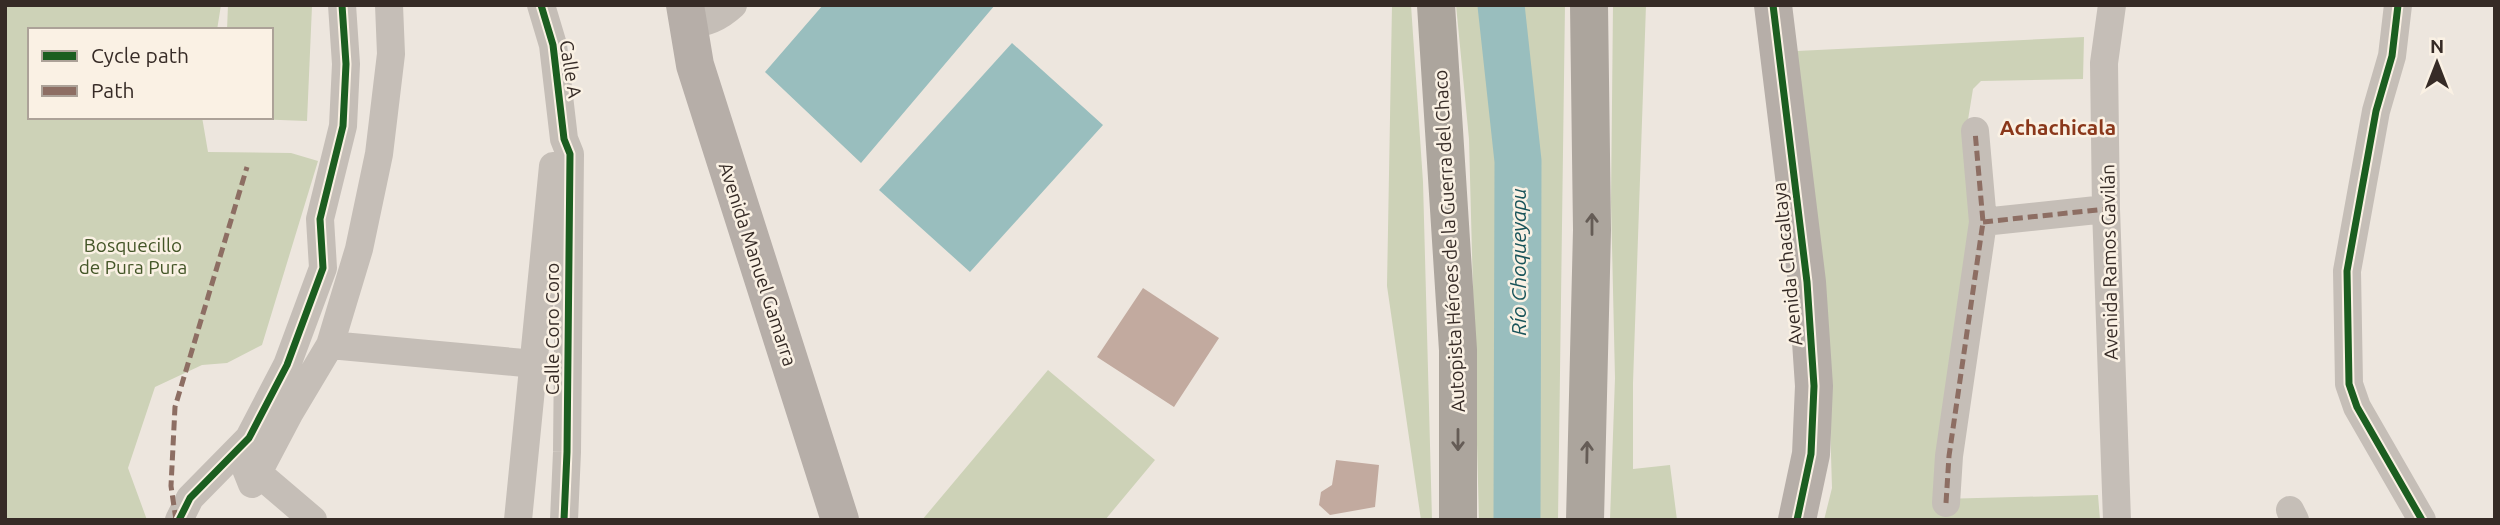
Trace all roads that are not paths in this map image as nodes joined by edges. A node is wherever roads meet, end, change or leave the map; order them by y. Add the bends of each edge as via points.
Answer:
1 (342, 5) edge
2 (389, 5) edge
3 (541, 5) edge
4 (733, 5) edge
5 (1436, 5) edge
6 (1589, 5) edge
7 (1773, 5) edge
8 (2112, 5) edge
9 (2398, 5) edge
10 (686, 15) edge
11 (1975, 131) dead end
12 (565, 139) junction
13 (2106, 209) junction
14 (1983, 222) junction
15 (330, 345) junction
16 (535, 364) junction
17 (250, 466) junction
18 (1946, 503) dead end
19 (2124, 517) edge
20 (179, 520) edge
21 (189, 520) edge
22 (313, 520) edge
23 (518, 520) edge
24 (564, 520) edge
25 (839, 520) edge
26 (1458, 520) edge
27 (1585, 520) edge
28 (1797, 520) edge
29 (2422, 520) edge

1 - 20 street via 344,126 320,219 323,268 287,365 249,438 190,498
2 - 15 street via 391,54 379,154 359,248
3 - 12 street, Calle A via 553,45
4 - 10 street via 705,23
5 -> 26 highway, Autopista Héroes de la Guerra del Chaco via 1458,350
27 -> 6 highway via 1592,230
7 - 28 street, Avenida Chacaltaya via 1807,282 1814,386 1811,454
8 - 13 street, Avenida Ramos Gavilán via 2104,63
9 - 29 street via 2392,55 2376,111 2347,271 2349,384 2357,407
10 - 25 street, Avenida Manuel Gamarra via 699,78
11 - 14 street
12 - 16 street via 554,151
12 - 24 street, Calle Coro Coro via 570,154
13 - 14 street
13 - 19 street, Avenida Ramos Gavilán
14 - 18 street
15 - 16 street
15 - 17 street via 290,412
16 - 23 street
17 - 21 street via 196,508
17 - 22 street

